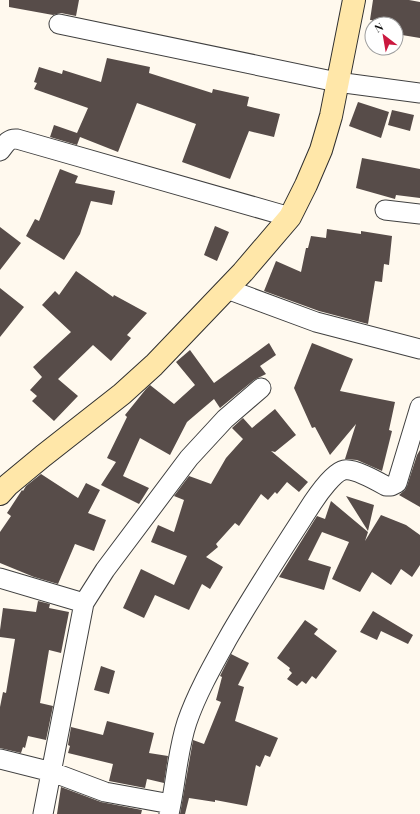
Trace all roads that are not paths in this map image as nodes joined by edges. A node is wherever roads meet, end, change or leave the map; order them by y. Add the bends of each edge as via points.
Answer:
1 (354, 0) edge
2 (59, 24) dead end
3 (338, 82) junction
4 (420, 93) edge
5 (0, 151) edge
6 (385, 210) dead end
7 (420, 214) edge
8 (290, 217) junction
9 (227, 289) junction
10 (420, 349) edge
11 (261, 388) dead end
12 (420, 407) edge
13 (0, 494) edge
14 (0, 578) edge
15 (84, 603) junction
16 (0, 759) edge
17 (52, 772) junction
18 (170, 809) edge
19 (43, 814) edge

1 - 3 street
2 - 3 street
3 - 4 street
3 - 8 street via 321,150
5 - 8 street via 8,141 17,139
6 - 7 street
8 - 9 street
9 - 10 street via 316,322
9 - 13 street via 154,365 122,394 43,456
11 - 15 street via 224,419 189,458 105,570
12 - 18 street via 397,483 386,486 355,471 344,470 337,474 313,502 243,612 196,699 181,744
14 - 15 street
15 - 17 street
16 - 17 street
17 - 18 street via 105,792
17 - 19 street

